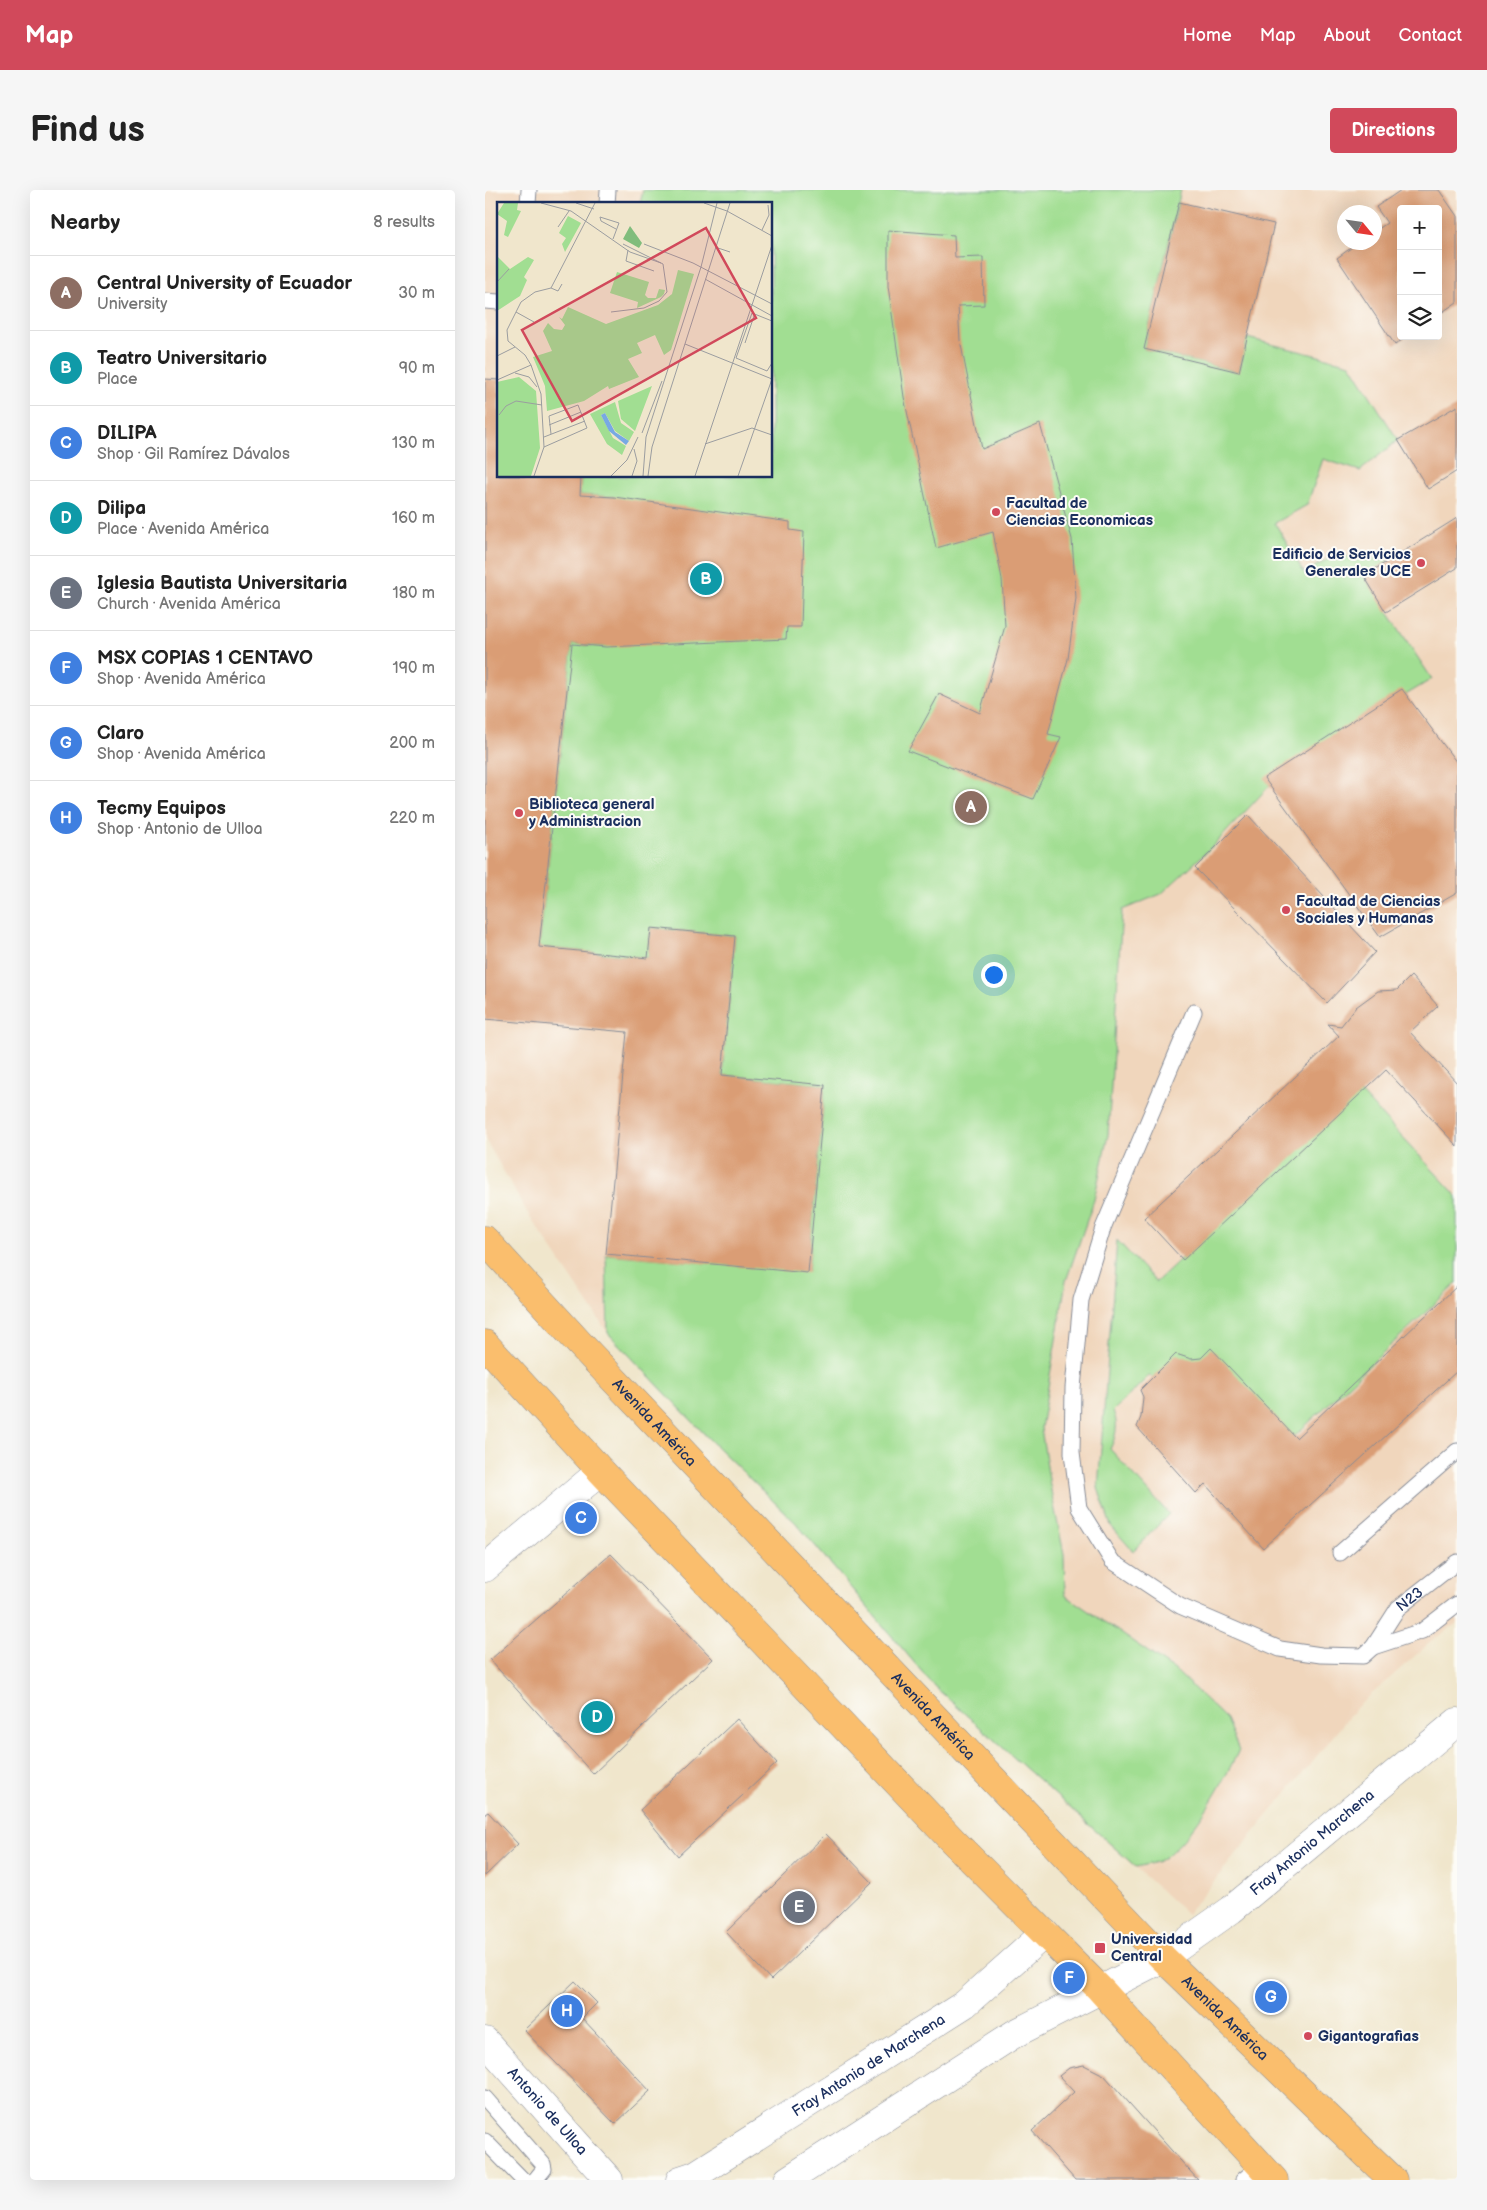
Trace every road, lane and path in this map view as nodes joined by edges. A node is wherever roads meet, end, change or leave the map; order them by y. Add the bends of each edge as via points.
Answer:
1 (1194, 1012) dead end
2 (485, 1240) edge
3 (485, 1344) edge
4 (1457, 1451) edge
5 (601, 1471) junction
6 (1340, 1553) dead end
7 (1457, 1562) edge
8 (485, 1568) edge
9 (1457, 1604) edge
10 (1373, 1647) junction
11 (1457, 1722) edge
12 (1045, 1933) junction
13 (1163, 1958) junction
14 (1100, 1989) junction
15 (485, 2041) edge
16 (485, 2098) edge
17 (485, 2141) edge
18 (1259, 2175) edge
19 (523, 2180) edge
20 (535, 2180) edge
21 (609, 2180) edge
22 (680, 2180) edge
23 (788, 2180) edge
24 (1393, 2180) edge

1 - 10 lane, N23 via 1103,1228 1081,1300 1073,1397 1073,1453 1079,1508 1112,1561 1180,1606 1280,1648 1321,1655 1363,1656
2 - 13 main road, Avenida América
3 - 5 main road
4 - 6 lane
5 - 8 street
5 - 12 main road via 953,1841
7 - 10 lane, N23 via 1398,1608
9 - 10 lane, N23 via 1422,1631
11 - 13 street, Fray Antonio Marchena via 1231,1910
12 - 14 main road
12 - 22 street, Fray Antonio de Marchena via 965,2004 695,2175
13 - 14 street
13 - 24 main road, Avenida América
14 - 18 main road
14 - 23 street via 1013,2034
15 - 21 street, Antonio de Ulloa
16 - 20 lane via 543,2164 544,2169
17 - 19 lane

